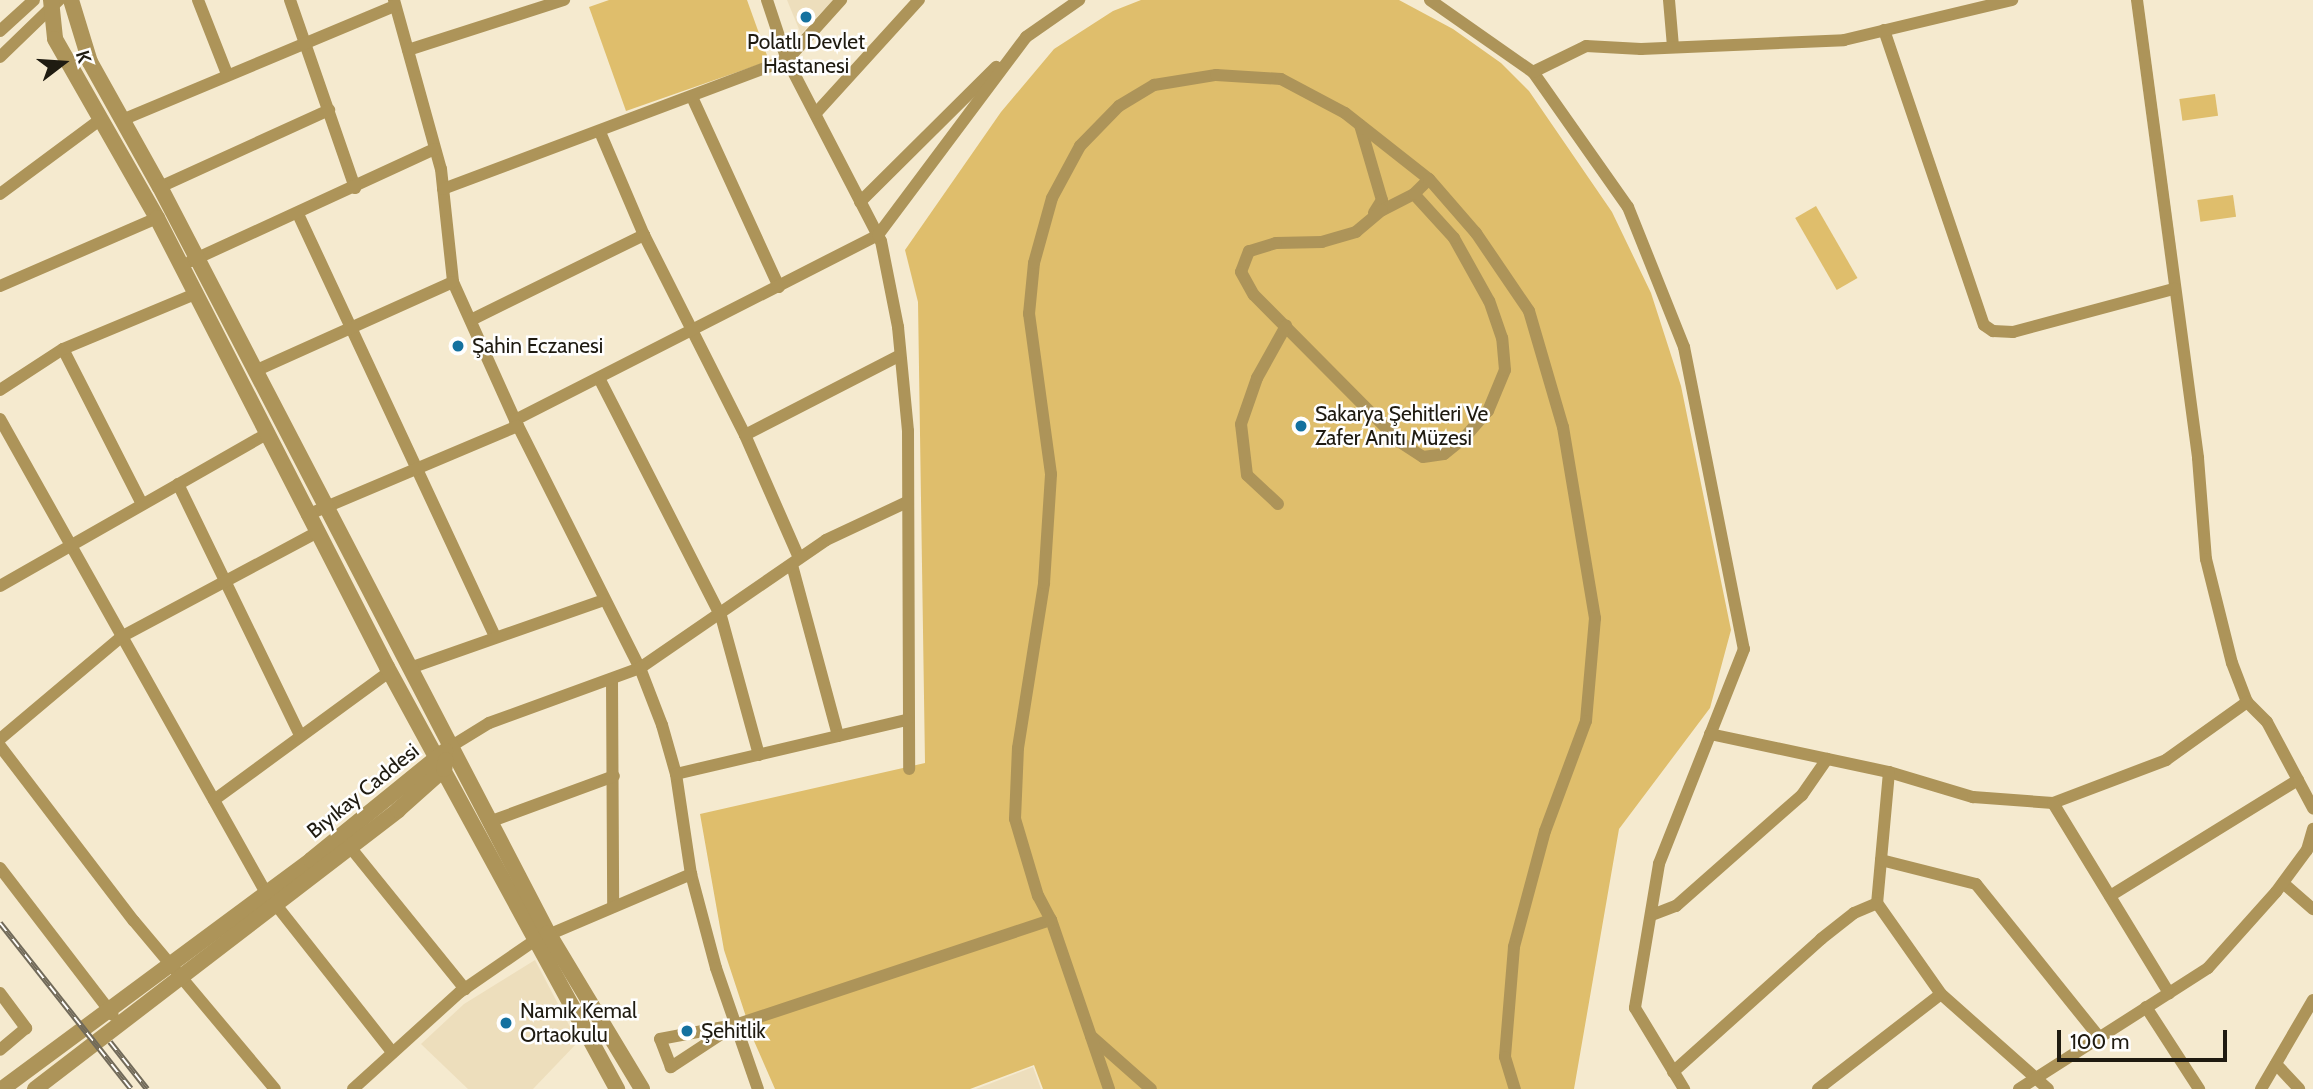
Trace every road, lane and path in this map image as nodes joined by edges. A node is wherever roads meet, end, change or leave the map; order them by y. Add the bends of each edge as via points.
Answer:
1 (34, 0) edge
2 (71, 0) edge
3 (198, 0) edge
4 (290, 0) edge
5 (564, 0) edge
6 (767, 0) edge
7 (841, 0) edge
8 (919, 0) edge
9 (1079, 0) edge
10 (1430, 0) edge
11 (1669, 0) edge
12 (2012, 0) edge
13 (2137, 0) edge
14 (395, 3) edge
15 (54, 4) edge
16 (1884, 30) junction
17 (0, 31) edge
18 (1026, 37) junction
19 (305, 43) junction
20 (1673, 47) junction
21 (408, 50) junction
22 (0, 57) edge
23 (788, 60) junction
24 (1534, 72) junction
25 (227, 74) junction
26 (692, 97) junction
27 (329, 110) junction
28 (816, 113) junction
29 (100, 119) junction
30 (122, 120) junction
31 (1360, 125) junction
32 (600, 132) junction
33 (435, 149) junction
34 (1429, 179) junction
35 (160, 187) junction
36 (355, 188) junction
37 (443, 189) junction
38 (0, 194) edge
39 (1414, 194) junction
40 (860, 202) junction
41 (298, 214) junction
42 (157, 218) junction
43 (1369, 221) junction
44 (644, 235) junction
45 (878, 236) junction
46 (198, 261) junction
47 (179, 262) junction
48 (453, 282) junction
49 (0, 286) edge
50 (779, 287) junction
51 (2174, 289) junction
52 (195, 294) junction
53 (471, 320) junction
54 (1286, 326) junction
55 (352, 328) junction
56 (691, 332) junction
57 (63, 349) junction
58 (899, 356) junction
59 (255, 371) junction
60 (600, 380) junction
61 (0, 390) edge
62 (0, 419) edge
63 (517, 423) junction
64 (265, 435) junction
65 (745, 435) junction
66 (420, 468) junction
67 (178, 484) junction
68 (907, 502) junction
69 (142, 504) junction
70 (1278, 504) dead end
71 (325, 506) junction
72 (307, 515) junction
73 (316, 533) junction
74 (67, 544) junction
75 (795, 562) junction
76 (227, 581) junction
77 (0, 586) edge
78 (604, 600) junction
79 (721, 616) junction
80 (121, 637) junction
81 (495, 638) junction
82 (410, 668) junction
83 (640, 668) junction
84 (389, 672) junction
85 (612, 680) junction
86 (2247, 702) junction
87 (907, 720) junction
88 (1710, 734) junction
89 (300, 735) junction
90 (838, 736) junction
91 (0, 739) edge
92 (0, 746) edge
93 (759, 755) junction
94 (444, 758) junction
95 (1827, 759) junction
96 (909, 769) dead end
97 (1889, 772) junction
98 (676, 774) junction
99 (614, 776) junction
100 (2298, 780) junction
101 (214, 800) junction
102 (2053, 803) junction
103 (2313, 808) edge
104 (489, 822) junction
105 (2313, 829) edge
106 (350, 847) junction
107 (1881, 860) junction
108 (0, 868) edge
109 (691, 874) junction
110 (2283, 883) junction
111 (265, 891) junction
112 (2110, 896) junction
113 (1877, 903) junction
114 (277, 905) junction
115 (613, 906) junction
116 (2313, 909) edge
117 (1652, 915) junction
118 (1051, 920) junction
119 (541, 937) junction
120 (177, 972) junction
121 (465, 989) junction
122 (0, 993) edge
123 (2169, 993) junction
124 (1941, 995) junction
125 (2313, 1000) edge
126 (2146, 1007) junction
127 (110, 1010) junction
128 (736, 1025) junction
129 (121, 1026) junction
130 (1088, 1033) junction
131 (2099, 1037) junction
132 (0, 1050) edge
133 (393, 1053) junction
134 (2276, 1064) junction
135 (1673, 1072) junction
136 (2037, 1076) junction
137 (2, 1089) edge
138 (35, 1089) edge
139 (275, 1089) edge
140 (353, 1089) edge
141 (617, 1089) edge
142 (642, 1089) edge
143 (758, 1089) edge
144 (1109, 1089) edge
145 (1151, 1089) edge
146 (1515, 1089) edge
147 (1684, 1089) edge
148 (1818, 1089) edge
149 (2020, 1089) edge
150 (2048, 1089) edge
151 (2199, 1089) edge
152 (2261, 1089) edge
153 (2299, 1089) edge

1 - 17 street
2 - 30 street via 90,62
3 - 25 street
4 - 19 street
5 - 21 street
6 - 23 street
7 - 23 street
8 - 28 street
9 - 18 street
10 - 24 street
11 - 20 street
12 - 16 street
13 - 51 street
14 - 19 street
14 - 21 street
15 - 22 street
15 - 29 street via 55,39
16 - 20 street via 1844,40
16 - 51 street via 1984,325 2012,332
18 - 40 street
18 - 45 street
19 - 25 street
19 - 27 street
20 - 24 street via 1586,46
21 - 33 street
23 - 26 street
23 - 28 street
24 - 88 street via 1628,207 1684,347 1744,649
25 - 30 street
26 - 32 street
26 - 50 street
27 - 35 street
27 - 36 street
28 - 40 street
29 - 38 street
29 - 42 street
30 - 35 street
31 - 34 street
31 - 43 street via 1382,200
31 - 118 street via 1281,79 1216,75 1154,85 1119,106 1080,146 1052,198 1034,263 1029,314 1051,474 1044,583 1018,748 1015,819 1038,896
32 - 37 street
32 - 44 street
33 - 36 street
33 - 37 street
34 - 39 street
34 - 146 street via 1476,233 1529,311 1563,428 1595,618 1586,721 1545,831 1514,947 1505,1056
35 - 46 street
36 - 41 street
37 - 48 street
39 - 43 street
39 - 54 street via 1454,238 1489,301 1502,338 1505,370 1488,411 1465,437 1444,454 1423,457 1400,442
40 - 45 street
41 - 46 street
41 - 55 street
42 - 47 street
42 - 49 street
43 - 54 street via 1356,232 1322,242 1276,243 1249,251 1241,272 1254,295
44 - 53 street
44 - 56 street
45 - 50 street
45 - 58 street via 898,327
46 - 47 street
46 - 59 street
47 - 52 street
48 - 53 street
48 - 55 street
50 - 56 street
51 - 86 street via 2206,559 2232,663
52 - 57 street
52 - 64 street
53 - 63 street
54 - 70 street via 1257,378 1241,424 1247,475
55 - 59 street
55 - 66 street
56 - 60 street
56 - 65 street
57 - 61 street
57 - 69 street
58 - 65 street
58 - 68 street via 908,431
59 - 71 street
60 - 63 street
60 - 79 street
62 - 74 street
63 - 66 street
63 - 78 street
64 - 67 street
64 - 72 street
65 - 75 street
66 - 71 street
66 - 81 street
67 - 69 street
67 - 76 street
68 - 75 street via 826,540
68 - 87 street
69 - 74 street
71 - 72 street
71 - 82 street
72 - 73 street
73 - 76 street
73 - 84 street
74 - 77 street
74 - 80 street
75 - 79 street
75 - 90 street
76 - 80 street
76 - 89 street
78 - 81 street
78 - 83 street
79 - 83 street
79 - 93 street
80 - 91 street
80 - 101 street
81 - 82 street
82 - 94 street
83 - 85 street
83 - 98 street
84 - 89 street
84 - 94 street
85 - 94 street via 489,723
85 - 99 street
86 - 100 street via 2267,722
86 - 102 street via 2166,760
87 - 90 street
87 - 96 street
88 - 95 street
88 - 117 street via 1659,864
89 - 101 street
90 - 93 street
92 - 120 street
93 - 98 street
94 - 104 street
94 - 106 street, Bıyıkay Caddesi
94 - 111 street, Bıyıkay Caddesi
94 - 119 street
95 - 97 street
95 - 117 street via 1802,794 1676,906
97 - 102 street via 1973,797
97 - 107 street
98 - 109 street
99 - 104 street
99 - 115 street
100 - 103 street
100 - 112 street
101 - 111 street
102 - 112 street
104 - 119 street
105 - 110 street via 2307,850
106 - 114 street, Bıyıkay Caddesi
106 - 121 street
107 - 113 street
107 - 131 street via 1976,884
108 - 127 street
109 - 115 street
109 - 128 street
110 - 116 street
110 - 123 street via 2208,968
111 - 114 street
111 - 120 street, Bıyıkay Caddesi
112 - 123 street
113 - 124 street
113 - 135 street via 1854,913 1821,939
114 - 120 street, Bıyıkay Caddesi
114 - 133 street
115 - 119 street
117 - 135 street via 1635,1008
118 - 128 street
118 - 130 street
119 - 121 street
119 - 141 street
119 - 142 street
120 - 127 street, Bıyıkay Caddesi
120 - 129 street, Bıyıkay Caddesi
120 - 139 street
121 - 133 street
122 - 132 street via 26,1028
123 - 126 street
124 - 136 street
124 - 148 street
125 - 134 street
126 - 131 street
126 - 151 street
127 - 129 street
127 - 137 street, Bıyıkay Caddesi
128 - 128 street via 660,1039 671,1067 692,1053
128 - 143 street
129 - 138 street, Bıyıkay Caddesi
130 - 144 street
130 - 145 street
131 - 136 street
133 - 140 street
134 - 152 street
134 - 153 street
135 - 147 street
136 - 149 street
136 - 150 street

